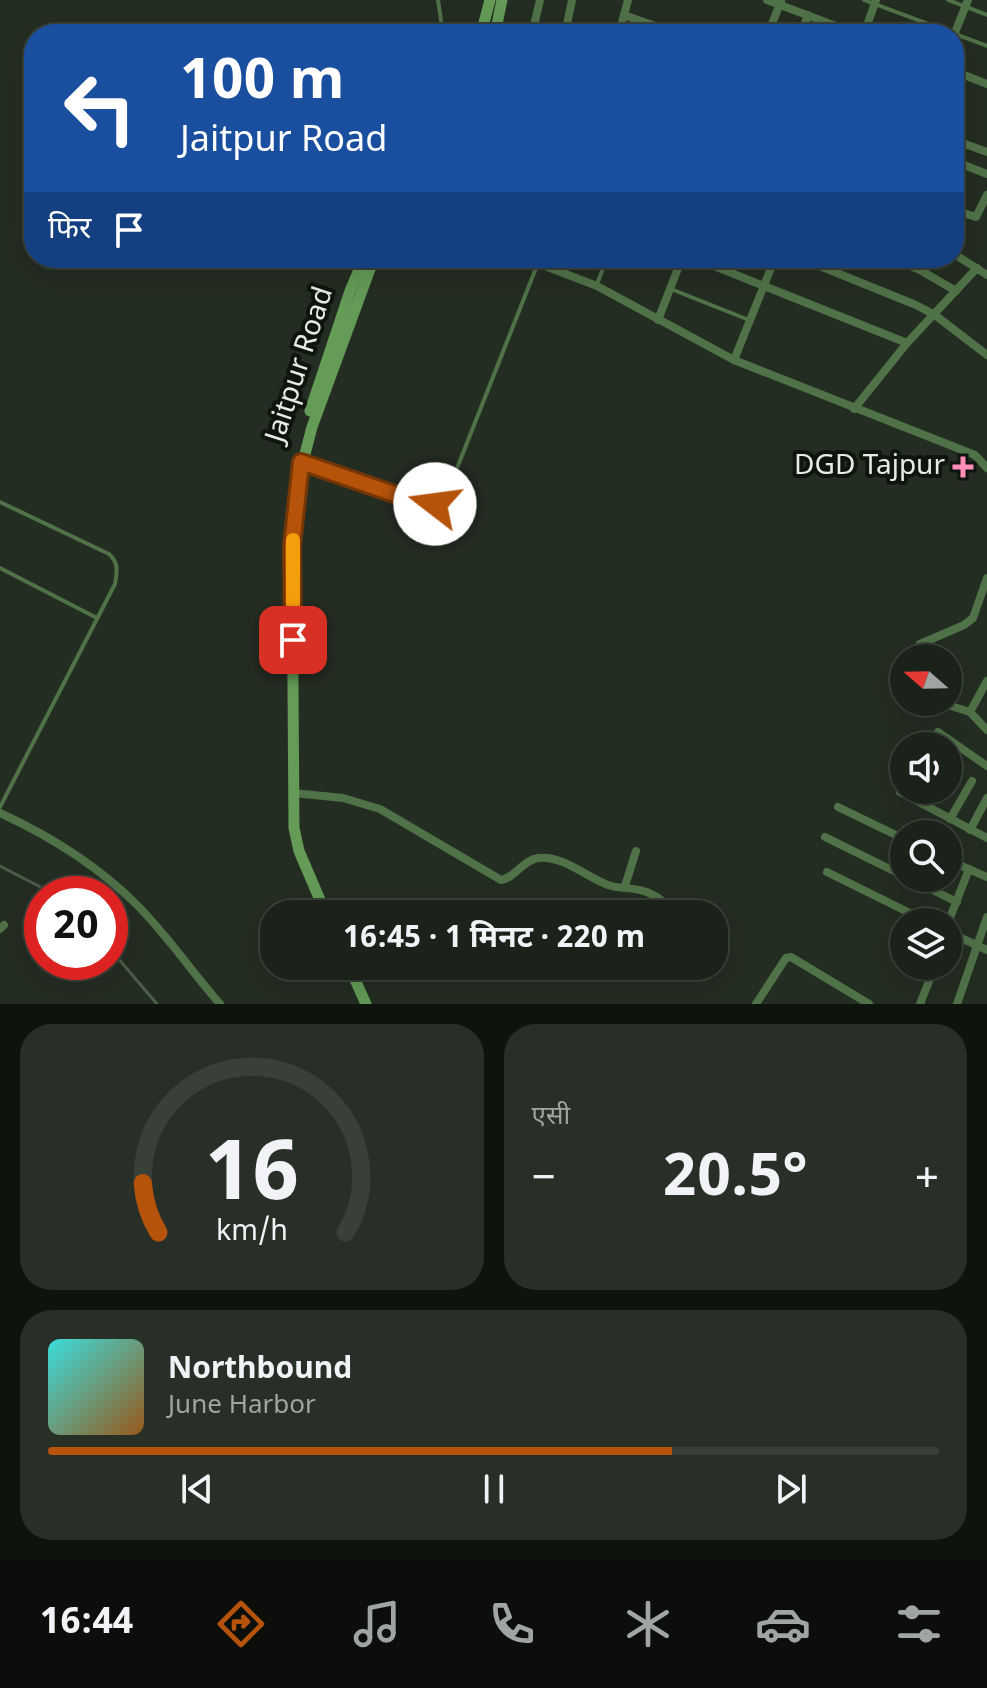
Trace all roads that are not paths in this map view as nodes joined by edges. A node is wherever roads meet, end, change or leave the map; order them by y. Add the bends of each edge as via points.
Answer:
1 (438, 0) edge
2 (490, 0) edge
3 (502, 0) edge
4 (540, 0) edge
5 (572, 0) edge
6 (628, 0) edge
7 (767, 0) edge
8 (864, 0) edge
9 (948, 0) edge
10 (781, 2) edge
11 (876, 2) edge
12 (967, 4) edge
13 (624, 15) junction
14 (808, 15) junction
15 (987, 15) edge
16 (442, 24) edge
17 (492, 24) edge
18 (494, 24) edge
19 (534, 24) edge
20 (567, 24) edge
21 (622, 24) edge
22 (650, 24) edge
23 (772, 24) edge
24 (805, 24) edge
25 (831, 24) edge
26 (868, 24) edge
27 (930, 24) edge
28 (958, 24) edge
29 (964, 38) edge
30 (987, 46) edge
31 (964, 75) edge
32 (987, 84) edge
33 (964, 144) edge
34 (987, 152) edge
35 (964, 165) edge
36 (987, 174) edge
37 (987, 195) edge
38 (964, 213) edge
39 (964, 260) edge
40 (360, 268) edge
41 (370, 268) edge
42 (536, 268) edge
43 (551, 268) edge
44 (603, 268) edge
45 (678, 268) edge
46 (719, 268) edge
47 (771, 268) edge
48 (824, 268) edge
49 (915, 268) edge
50 (977, 268) junction
51 (987, 275) edge
52 (597, 286) junction
53 (764, 286) junction
54 (671, 289) junction
55 (956, 291) junction
56 (935, 315) junction
57 (658, 320) junction
58 (749, 320) junction
59 (907, 343) junction
60 (987, 355) edge
61 (734, 360) junction
62 (854, 409) junction
63 (301, 462) junction
64 (987, 468) edge
65 (0, 502) edge
66 (0, 568) edge
67 (987, 578) edge
68 (983, 600) edge
69 (97, 618) junction
70 (920, 644) dead end
71 (987, 681) edge
72 (962, 709) edge
73 (970, 712) junction
74 (987, 730) edge
75 (962, 749) edge
76 (987, 766) edge
77 (972, 781) dead end
78 (293, 793) junction
79 (986, 801) edge
80 (922, 804) edge
81 (0, 807) edge
82 (838, 807) dead end
83 (0, 813) edge
84 (950, 819) junction
85 (970, 830) junction
86 (890, 832) edge
87 (825, 837) dead end
88 (987, 838) edge
89 (636, 851) dead end
90 (962, 866) edge
91 (890, 869) edge
92 (969, 869) junction
93 (827, 872) dead end
94 (987, 877) edge
95 (625, 886) junction
96 (937, 892) edge
97 (314, 900) edge
98 (320, 900) edge
99 (659, 900) edge
100 (957, 902) junction
101 (900, 908) edge
102 (955, 908) edge
103 (987, 917) edge
104 (962, 938) edge
105 (977, 945) junction
106 (987, 950) edge
107 (348, 980) edge
108 (355, 980) edge
109 (929, 980) edge
110 (220, 1004) edge
111 (359, 1004) edge
112 (366, 1004) edge
113 (756, 1004) edge
114 (869, 1004) edge
115 (920, 1004) edge
116 (957, 1004) edge

1 - 16 lane
2 - 17 street
3 - 18 street
4 - 19 street
5 - 20 street
6 - 13 street
7 - 10 street
8 - 11 lane
9 - 12 lane
10 - 14 street
10 - 23 street
11 - 26 street
11 - 27 lane
12 - 15 lane
12 - 28 street
13 - 21 street
13 - 22 street
14 - 24 street
14 - 25 street
29 - 30 lane
31 - 32 street
33 - 34 street
35 - 36 street
37 - 38 street via 976,217
39 - 50 street
40 - 97 street, Jaitpur Road via 296,455 286,536 288,827
41 - 63 street, Jaitpur Road
42 - 63 lane via 441,502 426,504
43 - 52 street
44 - 52 lane
45 - 54 street
46 - 53 street
47 - 53 street
48 - 56 street
49 - 55 street
50 - 51 street
50 - 55 street
52 - 57 street
53 - 58 street
53 - 59 street
54 - 57 street
54 - 58 lane
55 - 56 street
56 - 59 street
56 - 60 street
57 - 61 street
58 - 61 street
59 - 62 street
61 - 62 street
62 - 64 street via 975,455
63 - 78 street, Jaitpur Road via 292,546
65 - 69 lane via 114,559 115,584
66 - 69 lane
67 - 68 street
68 - 70 street via 964,625
69 - 81 lane
71 - 73 street
72 - 73 street
73 - 74 street
75 - 76 street
77 - 84 street
78 - 95 street via 343,798 380,809 501,880 542,858
78 - 98 street, Jaitpur Road via 299,851
79 - 85 street
80 - 84 street
82 - 86 street
83 - 110 street via 37,830 115,885
84 - 85 street
85 - 88 street
87 - 91 street
89 - 95 street
90 - 92 street
92 - 94 street
92 - 100 street
93 - 101 street
95 - 99 street
96 - 100 street
100 - 102 street
103 - 105 street
104 - 105 street
105 - 106 street
105 - 116 street
107 - 111 street
108 - 112 street
109 - 115 street
113 - 114 street via 791,957

